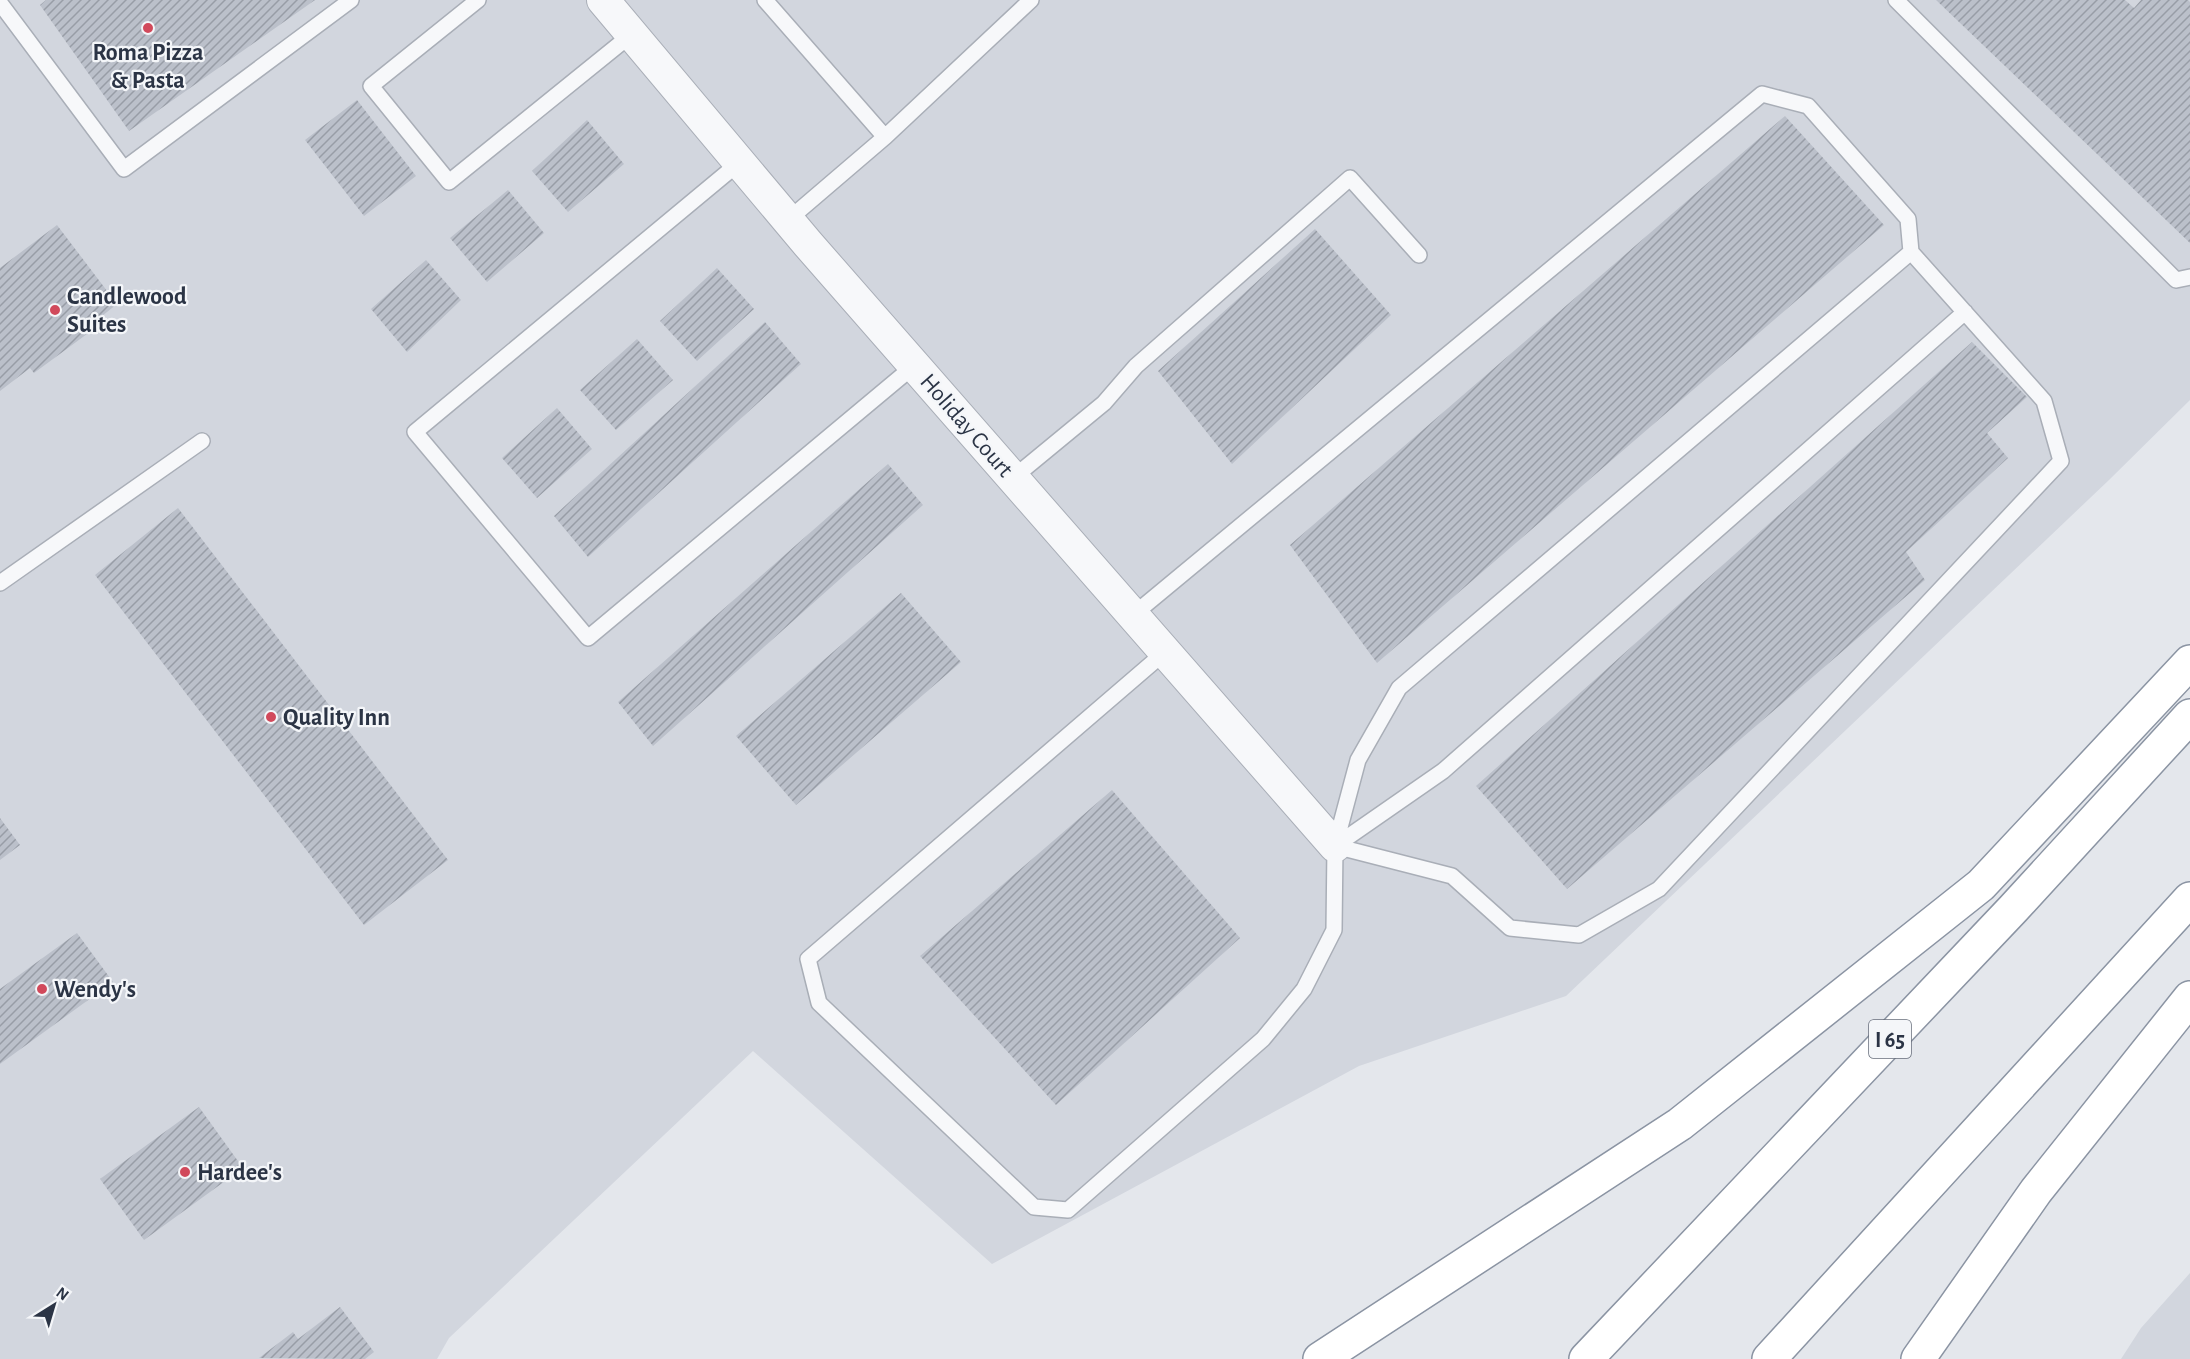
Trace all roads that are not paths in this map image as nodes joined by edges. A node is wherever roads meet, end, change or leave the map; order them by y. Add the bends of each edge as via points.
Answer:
1 (351, 0) edge
2 (478, 0) edge
3 (603, 0) edge
4 (765, 0) edge
5 (1030, 0) edge
6 (1896, 0) edge
7 (0, 3) edge
8 (632, 34) junction
9 (885, 137) junction
10 (740, 162) junction
11 (788, 220) junction
12 (1911, 252) junction
13 (1419, 255) dead end
14 (2190, 277) edge
15 (1965, 312) junction
16 (915, 365) junction
17 (202, 441) dead end
18 (1013, 478) junction
19 (0, 583) edge
20 (1133, 615) junction
21 (1165, 652) junction
22 (2190, 662) edge
23 (2190, 716) edge
24 (1335, 846) junction
25 (2190, 899) edge
26 (2190, 998) edge
27 (1320, 1359) edge
28 (1586, 1359) edge
29 (1769, 1359) edge
30 (1918, 1359) edge

1 - 7 lane via 124,169
2 - 8 lane via 371,86 449,182
3 - 8 street, Holiday Court
4 - 9 lane
5 - 9 lane
6 - 14 lane via 2176,280
8 - 10 street, Holiday Court
9 - 11 lane
10 - 11 street, Holiday Court
10 - 16 lane via 415,432 588,638
11 - 16 street, Holiday Court
12 - 15 lane
12 - 20 lane via 1908,219 1808,106 1762,94
12 - 24 lane via 1400,688 1358,760
13 - 18 lane via 1350,178 1136,366 1104,403
15 - 24 lane via 1443,771
15 - 24 lane via 2044,401 2061,461 1659,889 1579,935 1510,928 1452,876
16 - 18 street, Holiday Court
17 - 19 lane
18 - 20 street, Holiday Court
20 - 21 street, Holiday Court
21 - 24 street, Holiday Court
21 - 24 lane via 808,959 819,1003 1035,1207 1068,1210 1263,1039 1304,989 1334,930
22 - 27 highway via 1981,885 1680,1124
23 - 28 highway, I 65 via 2013,909
25 - 29 highway
26 - 30 highway via 2036,1191

